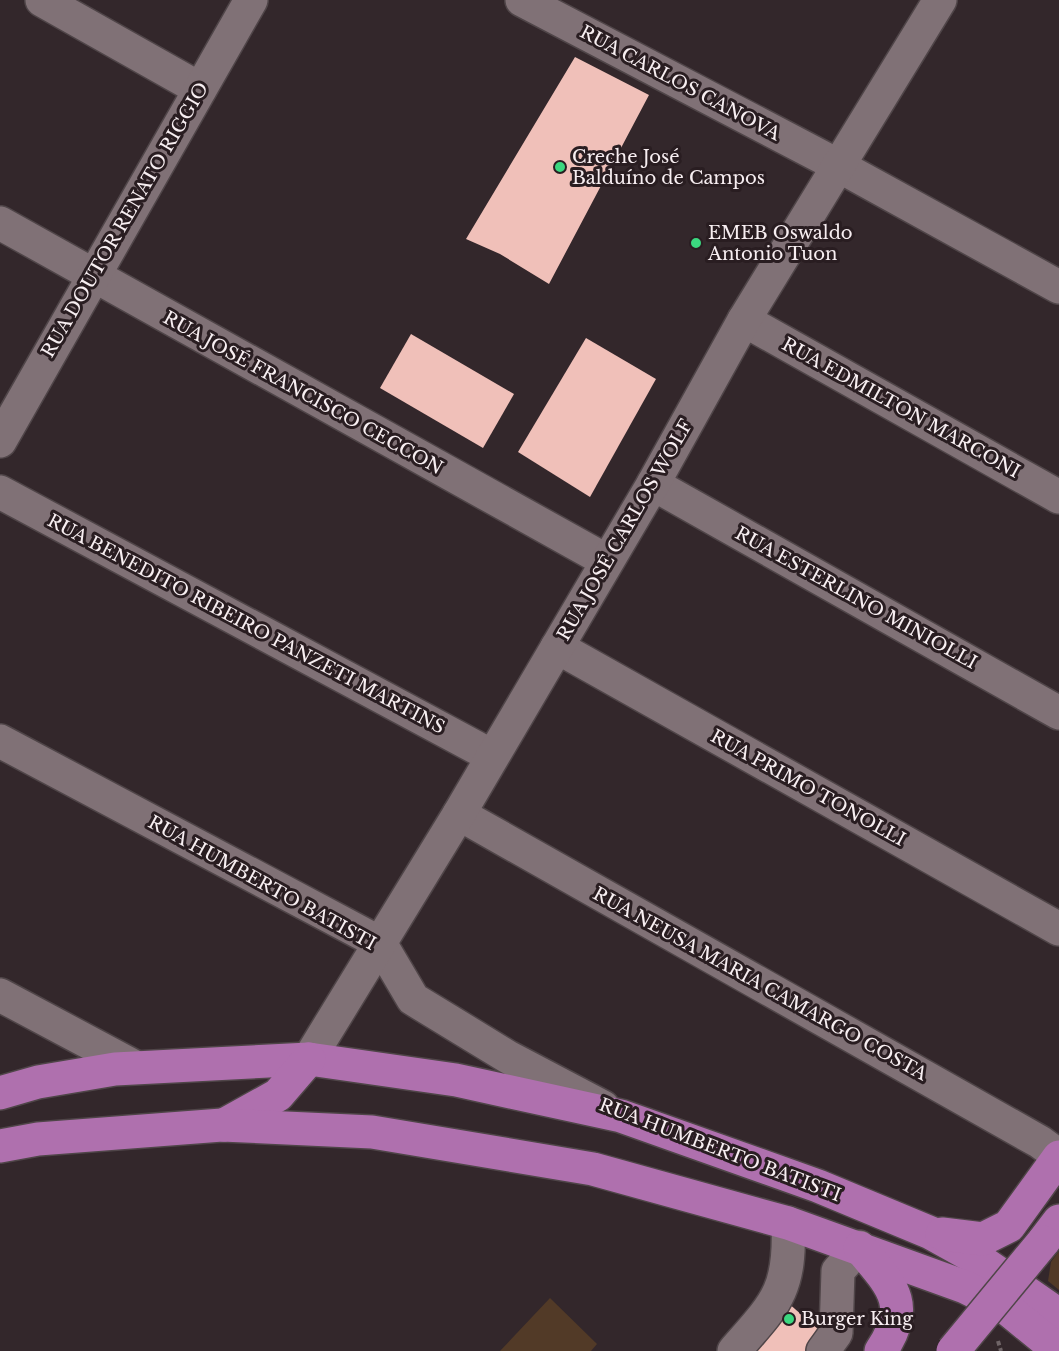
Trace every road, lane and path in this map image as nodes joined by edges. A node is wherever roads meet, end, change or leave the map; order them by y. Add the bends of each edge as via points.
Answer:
1 (42, 0) edge
2 (251, 0) edge
3 (522, 0) edge
4 (940, 0) edge
5 (200, 89) junction
6 (839, 166) junction
7 (0, 223) edge
8 (93, 276) junction
9 (1059, 287) edge
10 (744, 320) junction
11 (0, 441) edge
12 (653, 484) junction
13 (0, 492) edge
14 (1059, 497) edge
15 (607, 561) junction
16 (556, 647) junction
17 (1059, 713) edge
18 (0, 741) edge
19 (492, 756) junction
20 (459, 814) junction
21 (1059, 929) edge
22 (380, 944) junction
23 (0, 995) edge
24 (309, 1059) junction
25 (135, 1067) junction
26 (0, 1093) edge
27 (621, 1116) junction
28 (222, 1125) junction
29 (0, 1146) edge
30 (1059, 1157) edge
31 (788, 1223) junction
32 (1051, 1231) edge
33 (931, 1233) junction
34 (859, 1246) junction
35 (1059, 1315) edge
36 (735, 1351) edge
37 (823, 1351) edge
38 (881, 1351) edge
39 (953, 1351) edge
40 (1059, 1351) edge

1 - 5 street
2 - 5 street, RUA DOUTOR RENATO RIGGIO
3 - 6 street, RUA CARLOS CANOVA
4 - 6 street, RUA JOSÉ CARLOS WOLF
5 - 8 street, RUA DOUTOR RENATO RIGGIO
6 - 9 street, RUA CARLOS CANOVA
6 - 10 street, RUA JOSÉ CARLOS WOLF
7 - 8 street, RUA JOSÉ FRANCISCO CECCON
8 - 11 street, RUA DOUTOR RENATO RIGGIO
8 - 15 street, RUA JOSÉ FRANCISCO CECCON
10 - 12 street, RUA JOSÉ CARLOS WOLF
10 - 14 street, RUA EDMILTON MARCONI
12 - 15 street, RUA JOSÉ CARLOS WOLF
12 - 17 street, RUA ESTERLINO MINIOLLI
13 - 19 street, RUA BENEDITO RIBEIRO PANZETI MARTINS
15 - 16 street, RUA JOSÉ CARLOS WOLF
16 - 19 street, RUA JOSÉ CARLOS WOLF
16 - 21 street, RUA PRIMO TONOLLI
18 - 22 street, RUA HUMBERTO BATISTI
19 - 20 street, RUA JOSÉ CARLOS WOLF
20 - 22 street, RUA JOSÉ CARLOS WOLF
20 - 30 street, RUA NEUSA MARIA CAMARGO COSTA via 1040,1142
22 - 24 street, RUA JOSÉ CARLOS WOLF
22 - 27 street, RUA HUMBERTO BATISTI via 412,999 508,1058
23 - 25 street
24 - 25 main road
24 - 27 main road via 456,1080
24 - 28 main road via 278,1095
25 - 26 main road via 38,1082
27 - 33 main road, RUA HUMBERTO BATISTI via 818,1186
28 - 29 main road via 38,1139
28 - 31 main road via 372,1132 505,1152 593,1169
30 - 33 main road via 1009,1226 983,1239
31 - 34 main road
31 - 36 street via 790,1250 783,1289 766,1316
32 - 39 main road, bridge
33 - 35 main road via 981,1261
34 - 37 street via 837,1271 836,1333
34 - 38 main road via 892,1287 897,1301 898,1314
34 - 40 main road via 965,1287 1005,1307

